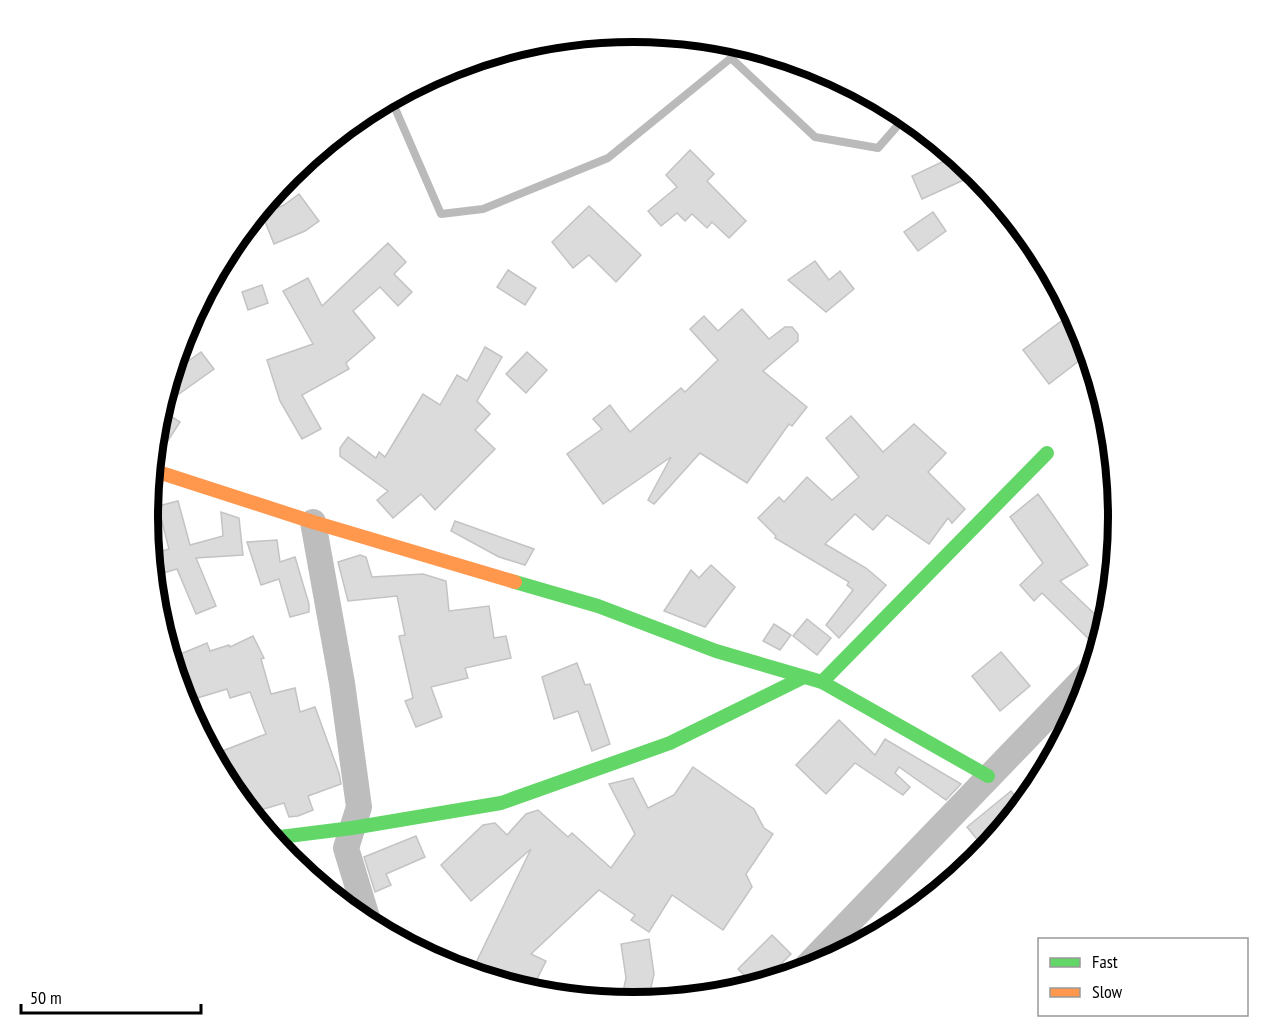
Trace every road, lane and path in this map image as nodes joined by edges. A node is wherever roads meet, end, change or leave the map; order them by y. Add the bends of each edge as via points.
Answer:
1 (1047, 453) dead end
2 (160, 473) edge
3 (313, 522) junction
4 (804, 677) junction
5 (822, 682) junction
6 (1077, 685) edge
7 (988, 776) junction
8 (352, 828) junction
9 (282, 837) edge
10 (364, 909) edge
11 (817, 955) edge

1 - 5 street
2 - 3 street
3 - 4 street via 598,606 716,651
3 - 8 street via 359,807
4 - 5 street
4 - 8 street via 670,743 501,803
5 - 7 street
6 - 7 street
7 - 11 street
8 - 9 street
8 - 10 street via 346,848

